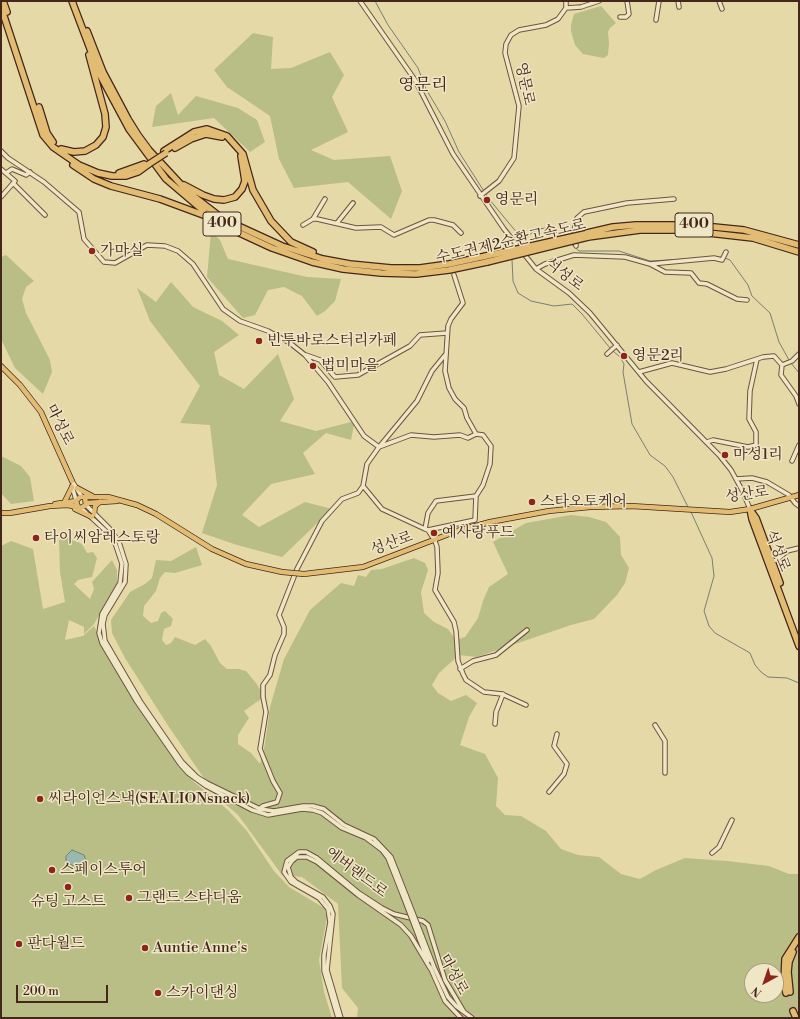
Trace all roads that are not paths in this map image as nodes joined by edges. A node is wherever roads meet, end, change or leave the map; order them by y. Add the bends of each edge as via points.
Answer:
1 (3, 1) edge
2 (72, 1) edge
3 (75, 1) edge
4 (360, 1) edge
5 (566, 1) edge
6 (599, 1) edge
7 (627, 1) edge
8 (659, 1) edge
9 (678, 1) edge
10 (719, 1) edge
11 (1, 7) edge
12 (679, 7) dead end
13 (566, 8) junction
14 (722, 9) dead end
15 (78, 16) junction
16 (620, 17) dead end
17 (656, 20) dead end
18 (53, 147) junction
19 (61, 149) junction
20 (1, 151) edge
21 (165, 152) junction
22 (148, 163) junction
23 (1, 169) edge
24 (30, 172) junction
25 (6, 173) junction
26 (178, 182) junction
27 (13, 183) junction
28 (481, 195) junction
29 (1, 197) edge
30 (325, 199) dead end
31 (674, 200) dead end
32 (353, 203) dead end
33 (45, 215) dead end
34 (211, 218) junction
35 (313, 219) junction
36 (337, 223) junction
37 (303, 225) dead end
38 (461, 233) dead end
39 (588, 235) junction
40 (799, 245) edge
41 (576, 246) dead end
42 (799, 252) edge
43 (725, 253) dead end
44 (323, 259) junction
45 (486, 259) junction
46 (650, 264) junction
47 (536, 269) junction
48 (454, 275) dead end
49 (747, 300) dead end
50 (447, 333) junction
51 (618, 345) junction
52 (607, 354) dead end
53 (799, 354) edge
54 (305, 355) junction
55 (445, 355) junction
56 (757, 359) junction
57 (784, 364) junction
58 (1, 366) edge
59 (639, 372) junction
60 (799, 404) edge
61 (476, 434) junction
62 (707, 442) junction
63 (799, 445) edge
64 (379, 447) junction
65 (792, 461) dead end
66 (736, 479) junction
67 (72, 481) joint
68 (363, 486) junction
69 (74, 487) junction
70 (799, 495) edge
71 (476, 496) junction
72 (84, 497) junction
73 (94, 497) junction
74 (792, 499) junction
75 (76, 500) junction
76 (65, 501) junction
77 (100, 501) junction
78 (123, 501) junction
79 (87, 504) junction
80 (58, 505) junction
81 (50, 506) junction
82 (799, 506) edge
83 (80, 508) junction
84 (750, 509) junction
85 (1, 513) edge
86 (93, 516) junction
87 (427, 529) junction
88 (435, 541) junction
89 (799, 548) edge
90 (770, 562) junction
91 (527, 630) dead end
92 (799, 636) edge
93 (799, 646) edge
94 (460, 669) junction
95 (503, 694) junction
96 (526, 706) dead end
97 (495, 724) dead end
98 (654, 725) dead end
99 (557, 734) dead end
100 (664, 773) dead end
101 (549, 792) dead end
102 (259, 809) junction
103 (732, 820) dead end
104 (712, 853) dead end
105 (404, 896) junction
106 (421, 937) junction
107 (799, 937) edge
108 (799, 943) edge
109 (430, 968) junction
110 (464, 1012) junction
111 (799, 1017) edge
112 (338, 1018) edge
113 (342, 1018) edge
114 (461, 1018) edge
115 (472, 1018) edge
116 (796, 1018) edge

1 - 19 highway via 48,133 55,145
2 - 15 highway, 수도권제2순환고속도로 / 400
3 - 26 highway, 수도권제2순환고속도로 / 400 via 103,72 128,119 149,150
4 - 28 street, 석성로 via 415,80 453,154
5 - 13 street
6 - 13 street via 581,7
7 - 16 street via 629,14
8 - 17 street
9 - 12 street
10 - 14 street
11 - 18 highway via 44,135
13 - 28 street, 영문로 via 558,19 546,25 519,30 510,35 505,53 519,106 514,158 499,181
15 - 19 highway via 105,114 106,127 103,137 96,145 85,151
15 - 34 highway, 수도권제2순환고속도로 / 400 via 100,75 129,129 166,179
18 - 22 highway via 79,165 112,176 126,176 138,172
18 - 34 highway via 94,179
19 - 22 highway via 87,165 106,172 121,173
20 - 24 street
21 - 22 highway, bridge
21 - 26 highway via 191,138 216,134 226,139 240,154 245,181 235,197 214,199
21 - 44 highway via 194,132 208,129 227,136 243,154 253,190 271,221 291,242 318,254
23 - 25 street
24 - 25 street via 26,175 12,169
24 - 54 street via 79,212 84,239 104,262 118,262 147,245 165,246 178,251 192,264 223,309 240,321 268,331 290,343
25 - 27 street via 15,181
26 - 44 highway, 수도권제2순환고속도로 / 400 via 223,219 282,246
27 - 29 street
27 - 33 street
28 - 47 street, 석성로, bridge
30 - 35 street
31 - 41 street via 627,203 584,212 577,218 574,231
32 - 36 street
34 - 45 highway, 수도권제2순환고속도로 / 400 via 272,248 312,262 343,269 416,274 448,270
35 - 36 street
35 - 37 street
36 - 38 street via 356,228 381,227 394,235 434,220 453,225
39 - 40 highway, 수도권제2순환고속도로 / 400 via 613,227 694,225 744,230
39 - 42 highway, 수도권제2순환고속도로 / 400 via 640,230 682,230 753,238
39 - 45 highway, 수도권제2순환고속도로 / 400, bridge
43 - 46 street via 722,260 714,258
44 - 45 highway, 수도권제2순환고속도로 / 400 via 373,267 414,268
46 - 47 street via 625,257 574,255
46 - 49 street via 665,272 691,273 699,283 737,299
47 - 51 street, 석성로 via 569,293
48 - 50 street via 463,303 451,319
50 - 54 street via 420,335 410,346 358,375 334,377 320,360
50 - 55 street
51 - 52 street
51 - 59 street, 석성로
53 - 57 street
54 - 64 street via 328,382 364,436
55 - 61 street via 444,371 449,388 464,408
55 - 64 street via 432,371 417,401
56 - 57 street via 774,356
56 - 59 street via 710,372 672,363
56 - 62 street via 750,391 749,419 756,432 756,445 748,447 713,440
57 - 60 street via 780,375
58 - 67 main road, 마성로 via 41,412
59 - 62 street, 석성로 via 673,410
61 - 64 street via 468,438 453,435 411,435
61 - 71 street via 483,435 491,446 490,464
62 - 66 street, 석성로
63 - 65 street
64 - 68 street via 367,464
66 - 74 street via 752,478 767,482 784,491
66 - 84 street, 석성로
67 - 69 street
68 - 87 street via 382,509
68 - 102 street via 358,493 342,499 322,520 297,569 279,615 284,634 264,685 266,712 260,748 280,798 277,802
69 - 72 street
69 - 73 main road
69 - 75 street
69 - 76 main road
70 - 74 main road, 성산로
71 - 87 street via 436,501 428,513
71 - 87 street via 475,520
72 - 73 main road
72 - 75 main road
72 - 79 main road
73 - 78 main road
74 - 82 street
74 - 84 main road, 성산로
75 - 76 main road
75 - 83 main road
76 - 81 main road
77 - 78 main road
77 - 79 main road
77 - 86 main road via 95,506
78 - 88 main road, 성산로, bridge via 156,514 212,549 246,564 282,572 304,574 363,567
79 - 83 main road
79 - 86 street
80 - 81 main road
80 - 83 main road
80 - 86 main road
81 - 85 main road
83 - 86 street
84 - 88 main road, 성산로 via 730,512 631,506 549,511 490,522 457,531
84 - 90 highway, 석성로
86 - 102 street via 110,529 119,542 126,564 125,582 105,615 105,641 170,746 190,771 207,783
86 - 105 street via 115,543 122,564 120,583 102,614 99,633 102,643 137,702 180,764 206,786 252,810 268,815 302,809 314,810 342,828 366,838 388,858
87 - 88 street
88 - 94 street via 438,573 435,590 454,622
89 - 90 street via 787,551
90 - 92 highway, 석성로
90 - 93 highway, 석성로
91 - 94 street via 496,655 473,661
94 - 95 street via 466,680 475,687 484,692
95 - 96 street
95 - 97 street via 496,712
98 - 100 street via 665,741
99 - 101 street via 554,746 567,764 564,774
102 - 105 street via 274,811 303,806 324,809 344,825 374,839 385,849 395,865
103 - 104 street via 719,848
105 - 106 street, bridge
106 - 109 street, 마성로
106 - 110 street, 마성로 via 448,997
107 - 108 highway via 785,959 784,983 788,993 789,962
109 - 113 street, 에버랜드로 via 411,936 397,921 358,895 317,862 307,856 297,857 288,867 291,877 323,896 333,914 326,970
109 - 114 street, 마성로 via 447,1004
110 - 112 street, 에버랜드로 via 445,980 428,925 423,921 394,914 382,908 317,858 306,852 299,852 287,861 284,872 291,882 319,898 328,909 330,922 324,971
110 - 115 street, 마성로
111 - 116 highway via 794,1010

